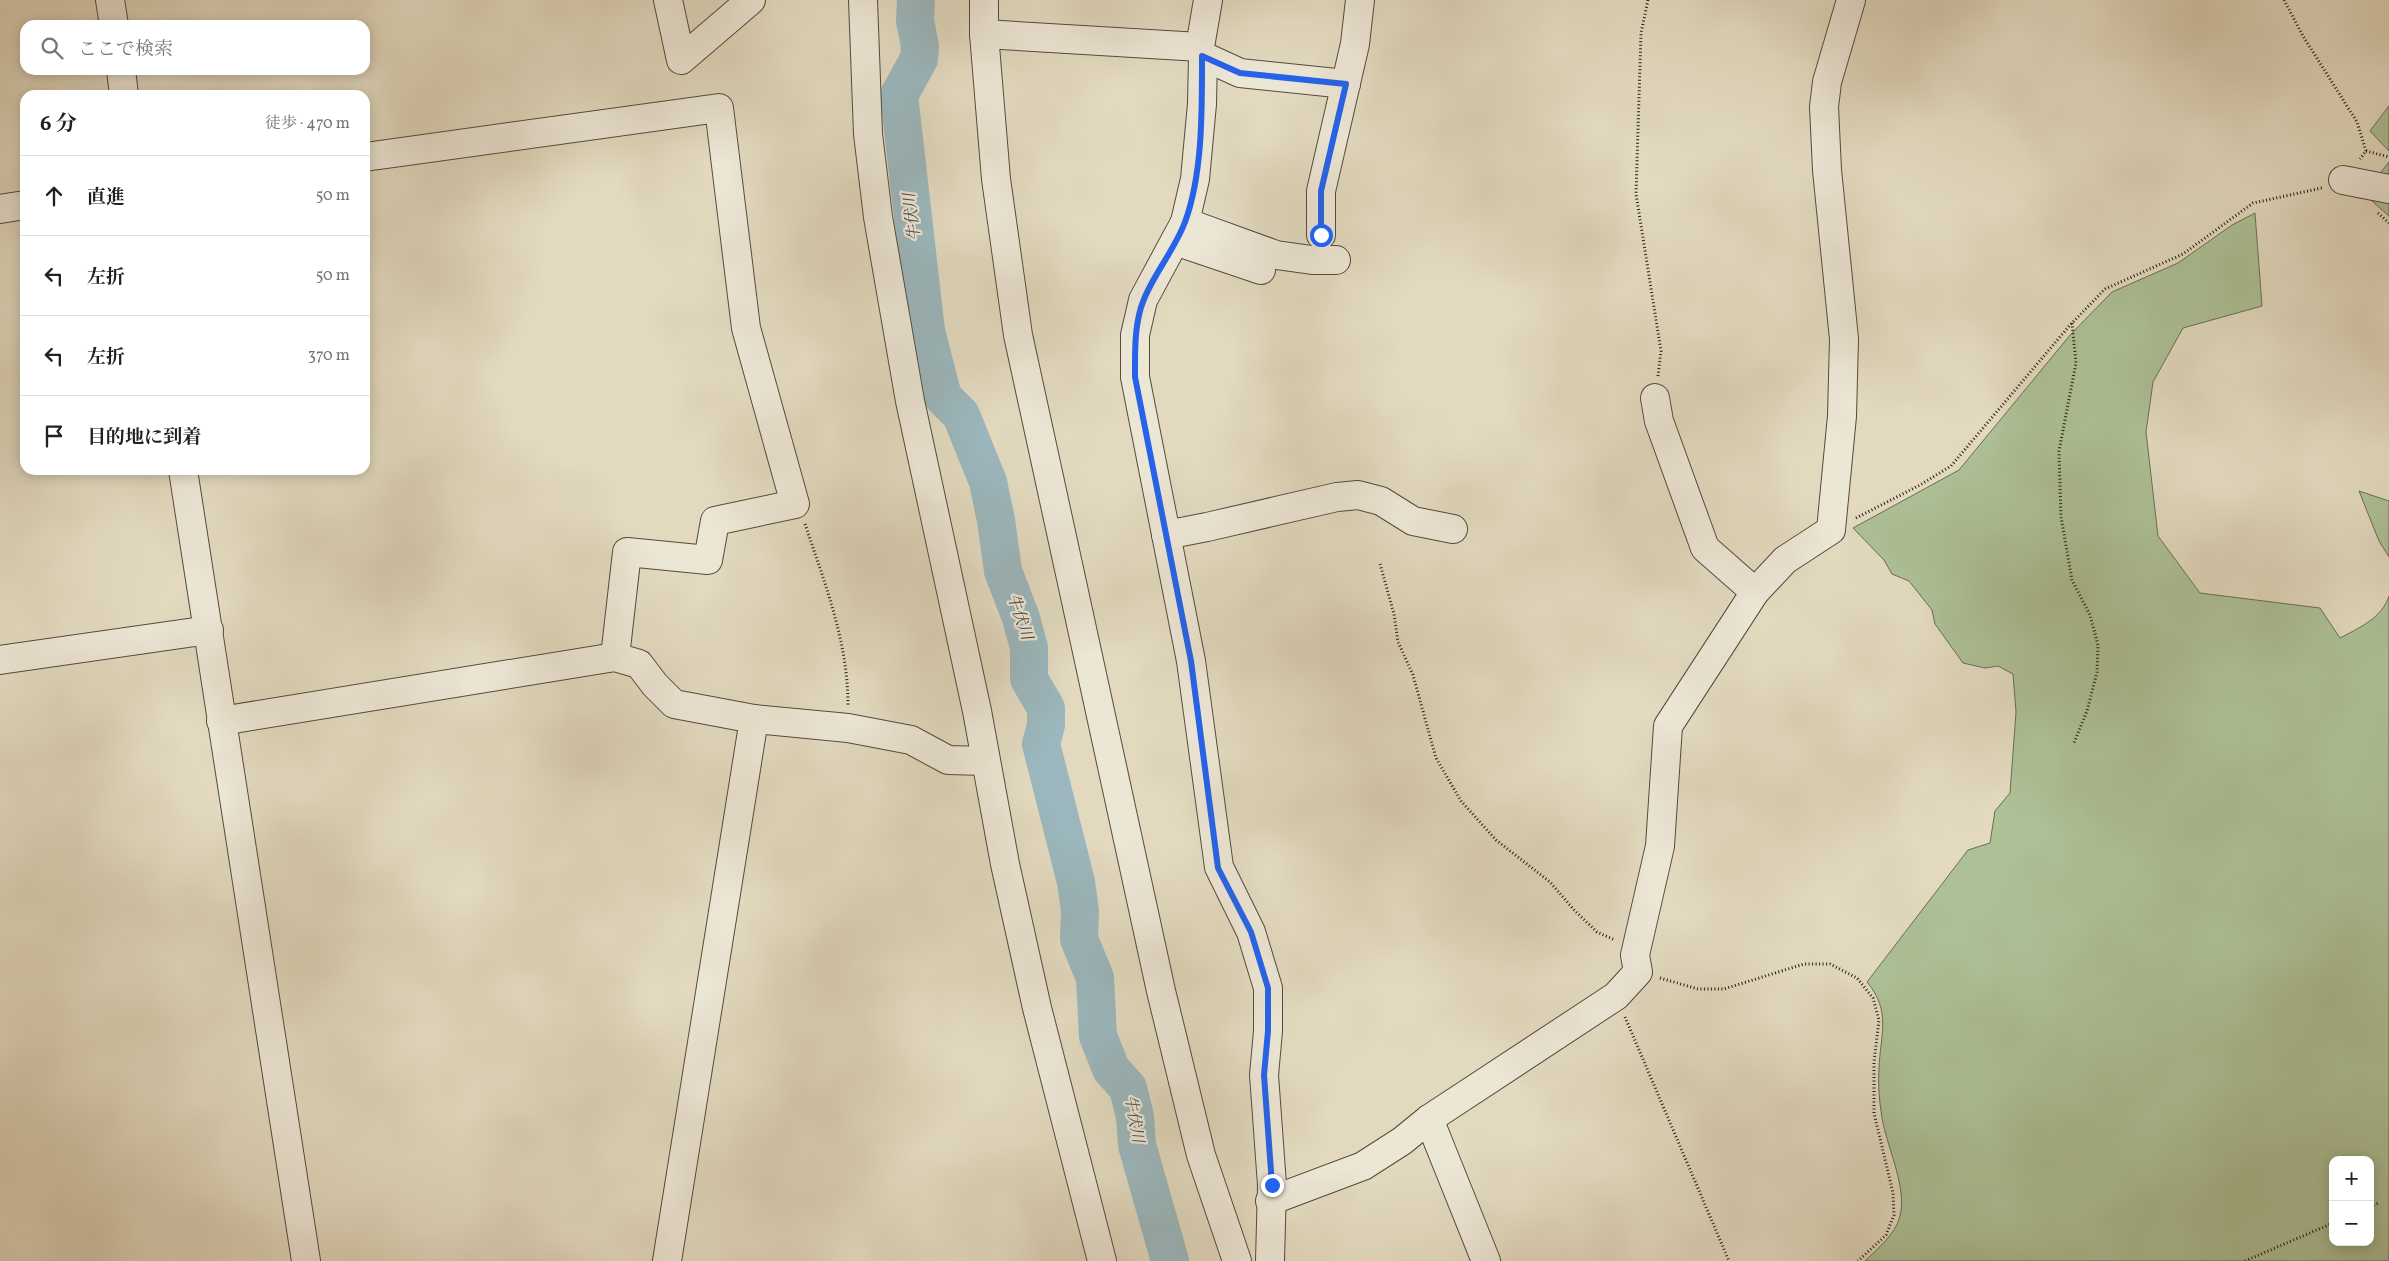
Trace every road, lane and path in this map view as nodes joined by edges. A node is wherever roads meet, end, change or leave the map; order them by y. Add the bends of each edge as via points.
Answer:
1 (110, 0) edge
2 (668, 0) edge
3 (751, 0) edge
4 (863, 0) edge
5 (984, 0) edge
6 (1208, 0) edge
7 (1360, 0) edge
8 (1648, 0) edge
9 (1850, 0) edge
10 (2284, 0) edge
11 (113, 20) edge
12 (984, 34) junction
13 (1201, 52) junction
14 (122, 75) edge
15 (1346, 84) junction
16 (123, 90) edge
17 (2366, 151) junction
18 (370, 156) edge
19 (2389, 157) edge
20 (2343, 180) junction
21 (2389, 189) edge
22 (20, 206) edge
23 (0, 209) edge
24 (1180, 232) junction
25 (1321, 235) dead end
26 (1336, 260) dead end
27 (1261, 270) dead end
28 (2072, 322) junction
29 (1655, 398) joint
30 (184, 475) edge
31 (795, 504) junction
32 (1453, 530) dead end
33 (1831, 530) junction
34 (1166, 535) junction
35 (1380, 564) dead end
36 (1755, 592) junction
37 (208, 630) junction
38 (615, 657) junction
39 (0, 660) edge
40 (754, 719) junction
41 (221, 721) junction
42 (848, 728) junction
43 (2074, 743) dead end
44 (985, 761) junction
45 (1637, 963) junction
46 (1616, 996) junction
47 (1429, 1119) junction
48 (1270, 1200) junction
49 (2379, 1203) dead end
50 (2374, 1205) edge
51 (2329, 1225) edge
52 (306, 1261) edge
53 (667, 1261) edge
54 (1102, 1261) edge
55 (1237, 1261) edge
56 (1270, 1261) edge
57 (1486, 1261) edge
58 (1729, 1261) edge
59 (1858, 1261) edge
60 (2245, 1261) edge

1 - 11 street
2 - 3 street via 681,60
4 - 44 street via 868,134 878,217 910,401
5 - 12 street
6 - 13 street
7 - 15 street
8 - 29 path via 1642,33 1636,194 1661,351
9 - 33 street via 1827,82 1824,107 1844,339 1842,416
10 - 17 path via 2357,122
12 - 13 street
12 - 55 street via 996,180 1018,335 1161,991 1201,1156
13 - 15 street via 1240,73
13 - 24 street via 1202,104 1195,180
14 - 16 street
15 - 25 street via 1321,191
17 - 19 path
17 - 20 path
18 - 31 street via 719,108 746,328
20 - 21 street
20 - 28 path via 2311,192 2253,203 2182,254 2105,289
22 - 23 street
24 - 26 street via 1276,255
24 - 27 street
24 - 34 street via 1144,300 1136,335 1135,377
28 - 33 path via 1951,466 1920,486
28 - 43 path via 2076,363 2059,451 2061,517 2072,580 2090,615 2098,645 2097,672 2087,712
29 - 36 street via 1659,421 1705,548
30 - 37 street
31 - 38 street via 715,521 708,560 627,552
31 - 42 path via 800,508 839,627 848,685
32 - 34 street via 1413,521 1381,501 1358,495
33 - 36 street via 1785,560
34 - 48 street via 1191,661 1218,868 1251,932 1268,988 1264,1075 1272,1185
35 - 45 path via 1398,642 1413,675 1436,758 1461,801 1496,840 1550,882 1575,912 1597,932 1616,940
36 - 45 street via 1668,726 1660,846
37 - 39 street
37 - 41 street
38 - 40 street via 639,664 674,704
38 - 41 street
40 - 42 street
40 - 53 street
41 - 52 street
42 - 44 street via 912,740 948,760
44 - 54 street via 1037,1008
45 - 46 street
45 - 59 path via 1698,989 1724,989 1804,964 1830,964 1857,978 1874,998 1879,1020 1874,1062 1874,1112 1893,1193 1894,1215 1886,1235
46 - 47 street
46 - 58 path
47 - 48 street via 1363,1166
47 - 57 street
48 - 56 street
49 - 50 path
51 - 60 path

